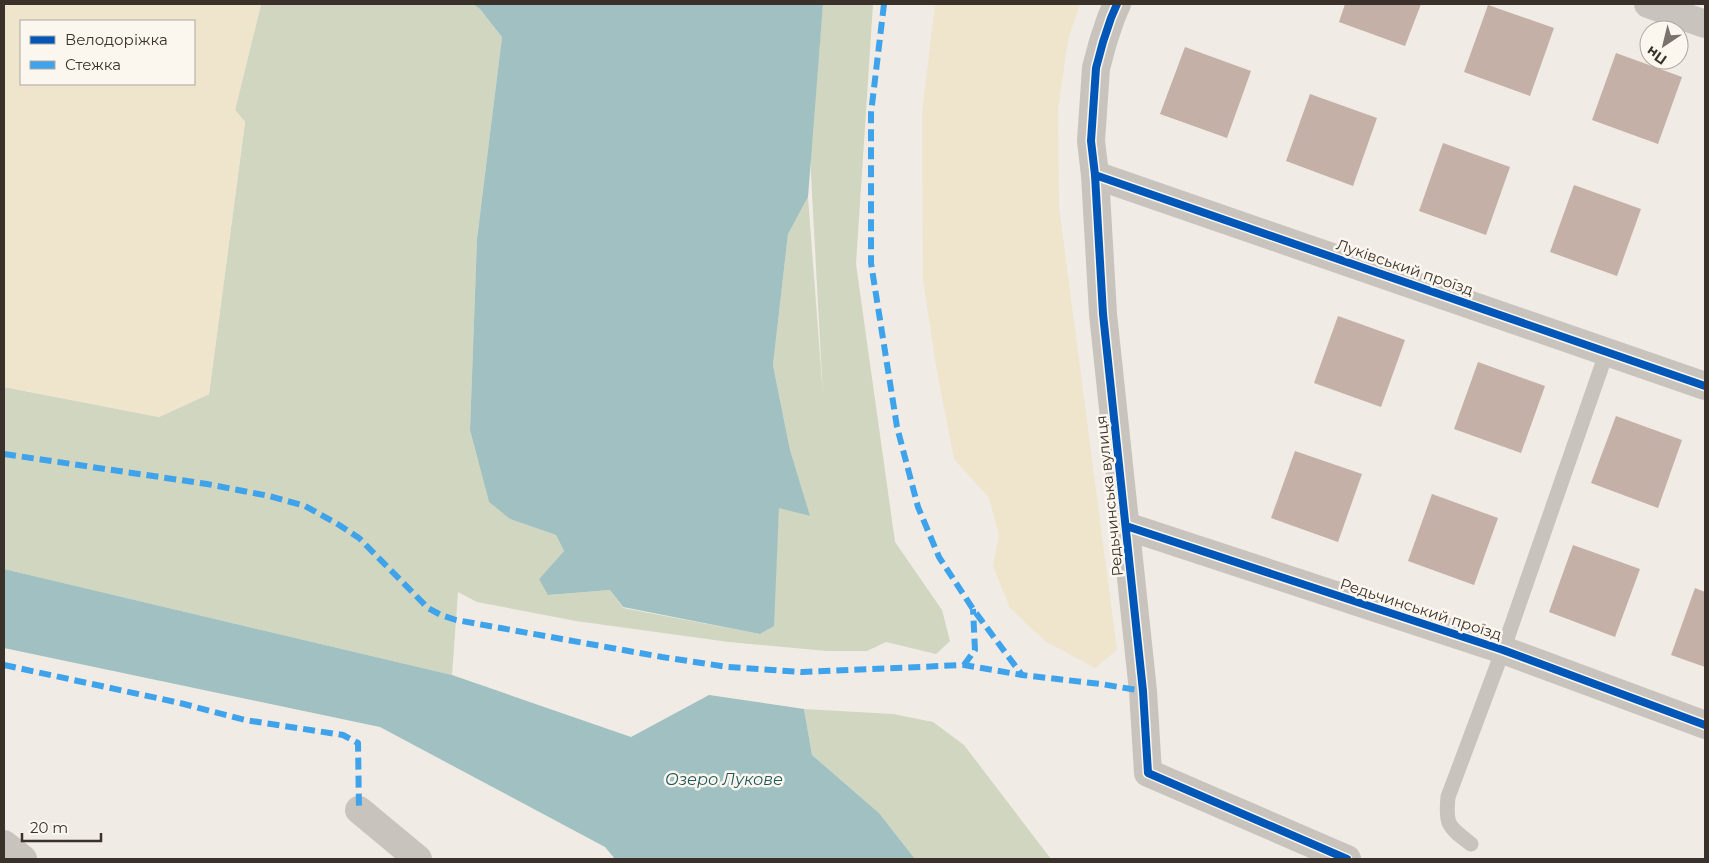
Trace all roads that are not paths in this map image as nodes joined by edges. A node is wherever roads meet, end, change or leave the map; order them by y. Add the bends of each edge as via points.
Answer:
1 (1117, 4) edge
2 (1648, 4) edge
3 (1705, 24) edge
4 (1095, 175) junction
5 (1607, 352) junction
6 (1705, 386) edge
7 (1126, 526) junction
8 (1502, 650) junction
9 (1705, 725) edge
10 (359, 810) dead end
11 (4, 844) edge
12 (1471, 844) dead end
13 (23, 859) edge
14 (418, 859) edge
15 (1347, 859) edge

1 - 4 street, Редьчинська вулиця via 1096,68 1091,141
2 - 3 street
4 - 5 street, Луківський проїзд
4 - 7 street, Редьчинська вулиця via 1103,314
5 - 6 street, Луківський проїзд
5 - 8 lane
7 - 8 street, Редьчинський проїзд
7 - 15 street, Редьчинська вулиця via 1148,772
8 - 9 street, Редьчинський проїзд
8 - 12 lane via 1448,797 1450,828
10 - 14 street
11 - 13 street

